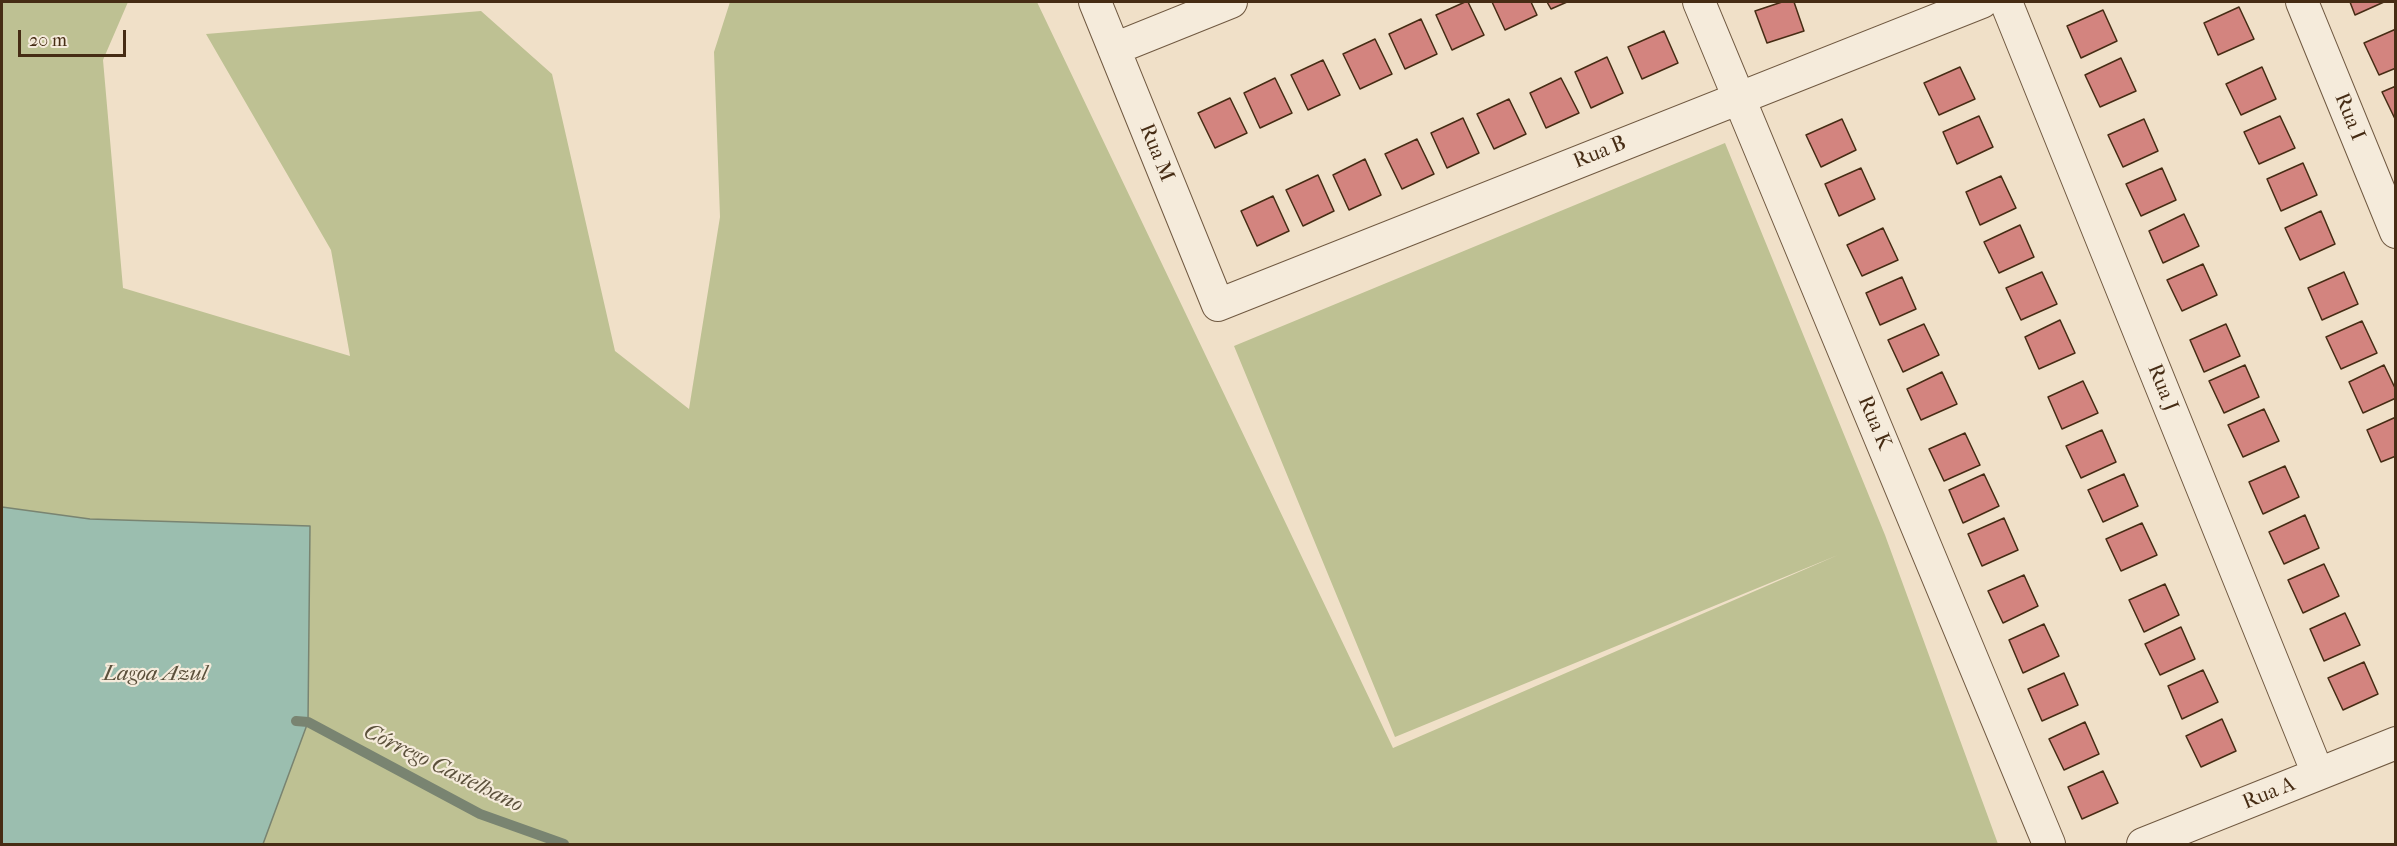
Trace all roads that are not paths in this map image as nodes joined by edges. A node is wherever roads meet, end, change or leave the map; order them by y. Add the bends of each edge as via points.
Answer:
1 (1095, 2) edge
2 (1231, 2) edge
3 (1699, 2) edge
4 (1982, 2) edge
5 (2006, 2) edge
6 (2302, 2) edge
7 (1114, 49) junction
8 (1738, 98) junction
9 (2396, 232) edge
10 (1218, 305) joint
11 (2396, 743) edge
12 (2318, 774) junction
13 (2049, 844) edge
14 (2143, 844) edge

1 - 7 street, Rua M
2 - 7 street
3 - 8 street, Rua K
4 - 8 street, Rua B
5 - 12 street, Rua J
6 - 9 street, Rua I
7 - 10 street, Rua M
8 - 10 street, Rua B
8 - 13 street, Rua K
11 - 12 street, Rua A
12 - 14 street, Rua A

